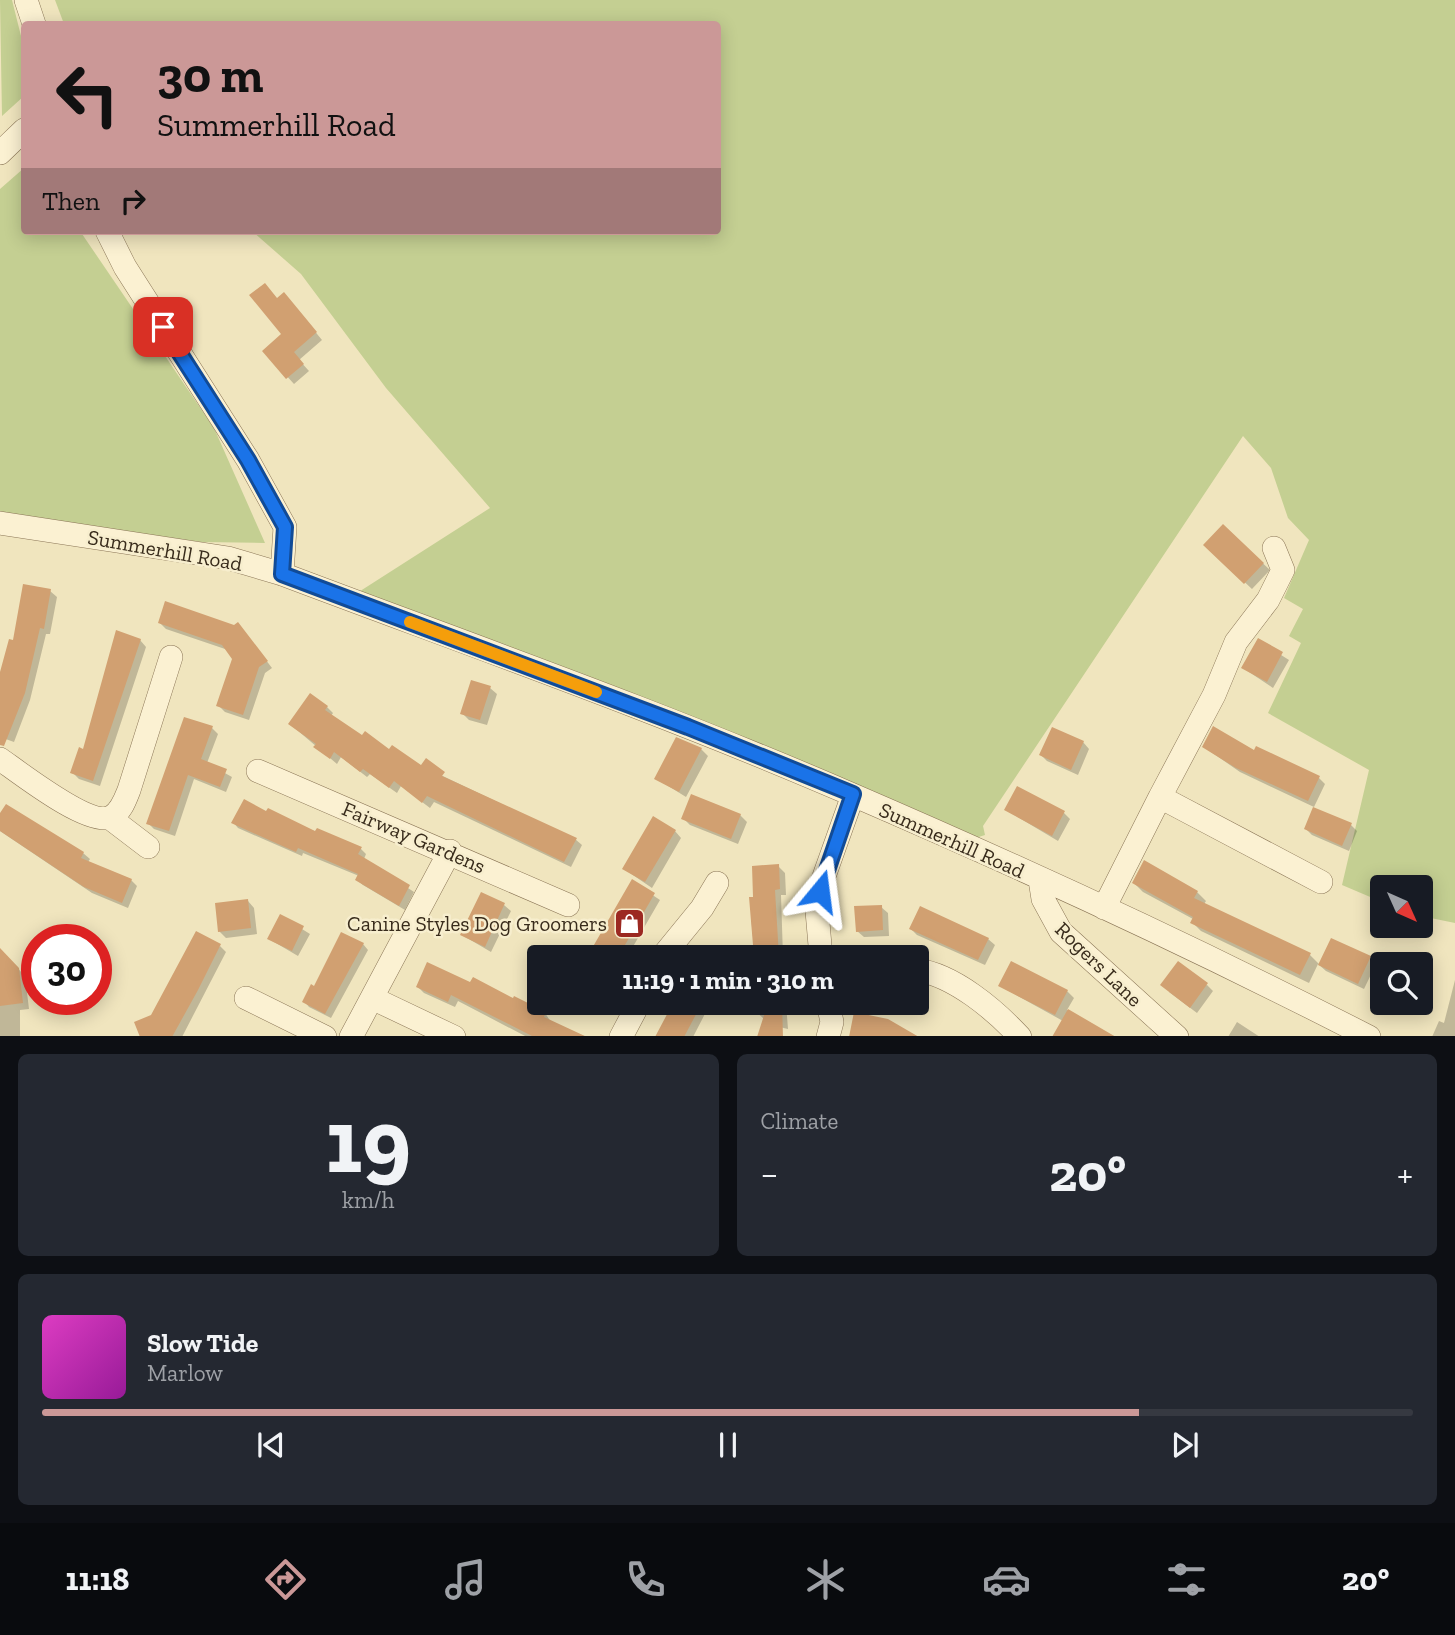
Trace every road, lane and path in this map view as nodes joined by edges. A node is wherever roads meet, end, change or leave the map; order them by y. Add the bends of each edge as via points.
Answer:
1 (26, 0) edge
2 (33, 21) edge
3 (21, 133) edge
4 (0, 153) edge
5 (109, 235) edge
6 (0, 523) edge
7 (1274, 548) dead end
8 (282, 574) junction
9 (171, 657) dead end
10 (0, 759) edge
11 (258, 771) dead end
12 (853, 794) junction
13 (1160, 796) junction
14 (110, 818) junction
15 (148, 847) dead end
16 (450, 851) junction
17 (1040, 880) junction
18 (717, 883) dead end
19 (1321, 883) dead end
20 (568, 905) dead end
21 (1104, 908) junction
22 (672, 945) edge
23 (820, 945) edge
24 (929, 971) edge
25 (246, 998) dead end
26 (372, 998) junction
27 (633, 1015) edge
28 (830, 1015) edge
29 (323, 1036) edge
30 (352, 1036) edge
31 (452, 1036) edge
32 (622, 1036) edge
33 (828, 1036) edge
34 (1019, 1036) edge
35 (1176, 1036) edge
36 (1367, 1036) edge

1 - 2 street
3 - 4 street
5 - 8 street via 285,527
6 - 8 street, Summerhill Road via 228,558
7 - 13 street via 1283,570 1268,600 1236,642
8 - 12 street, Summerhill Road
9 - 14 street via 129,790
10 - 14 street via 76,810 94,819
11 - 16 street, Fairway Gardens
12 - 17 street, Summerhill Road
12 - 23 street via 822,882 817,911
13 - 19 street
13 - 21 street
14 - 15 street
16 - 20 street, Fairway Gardens
16 - 26 street
17 - 21 street, Summerhill Road
17 - 35 street, Rogers Lane via 1043,899 1061,932
18 - 22 street
21 - 36 street, Summerhill Road
24 - 34 street via 975,999
25 - 29 street
26 - 30 street
26 - 31 street
27 - 32 street
28 - 33 street

